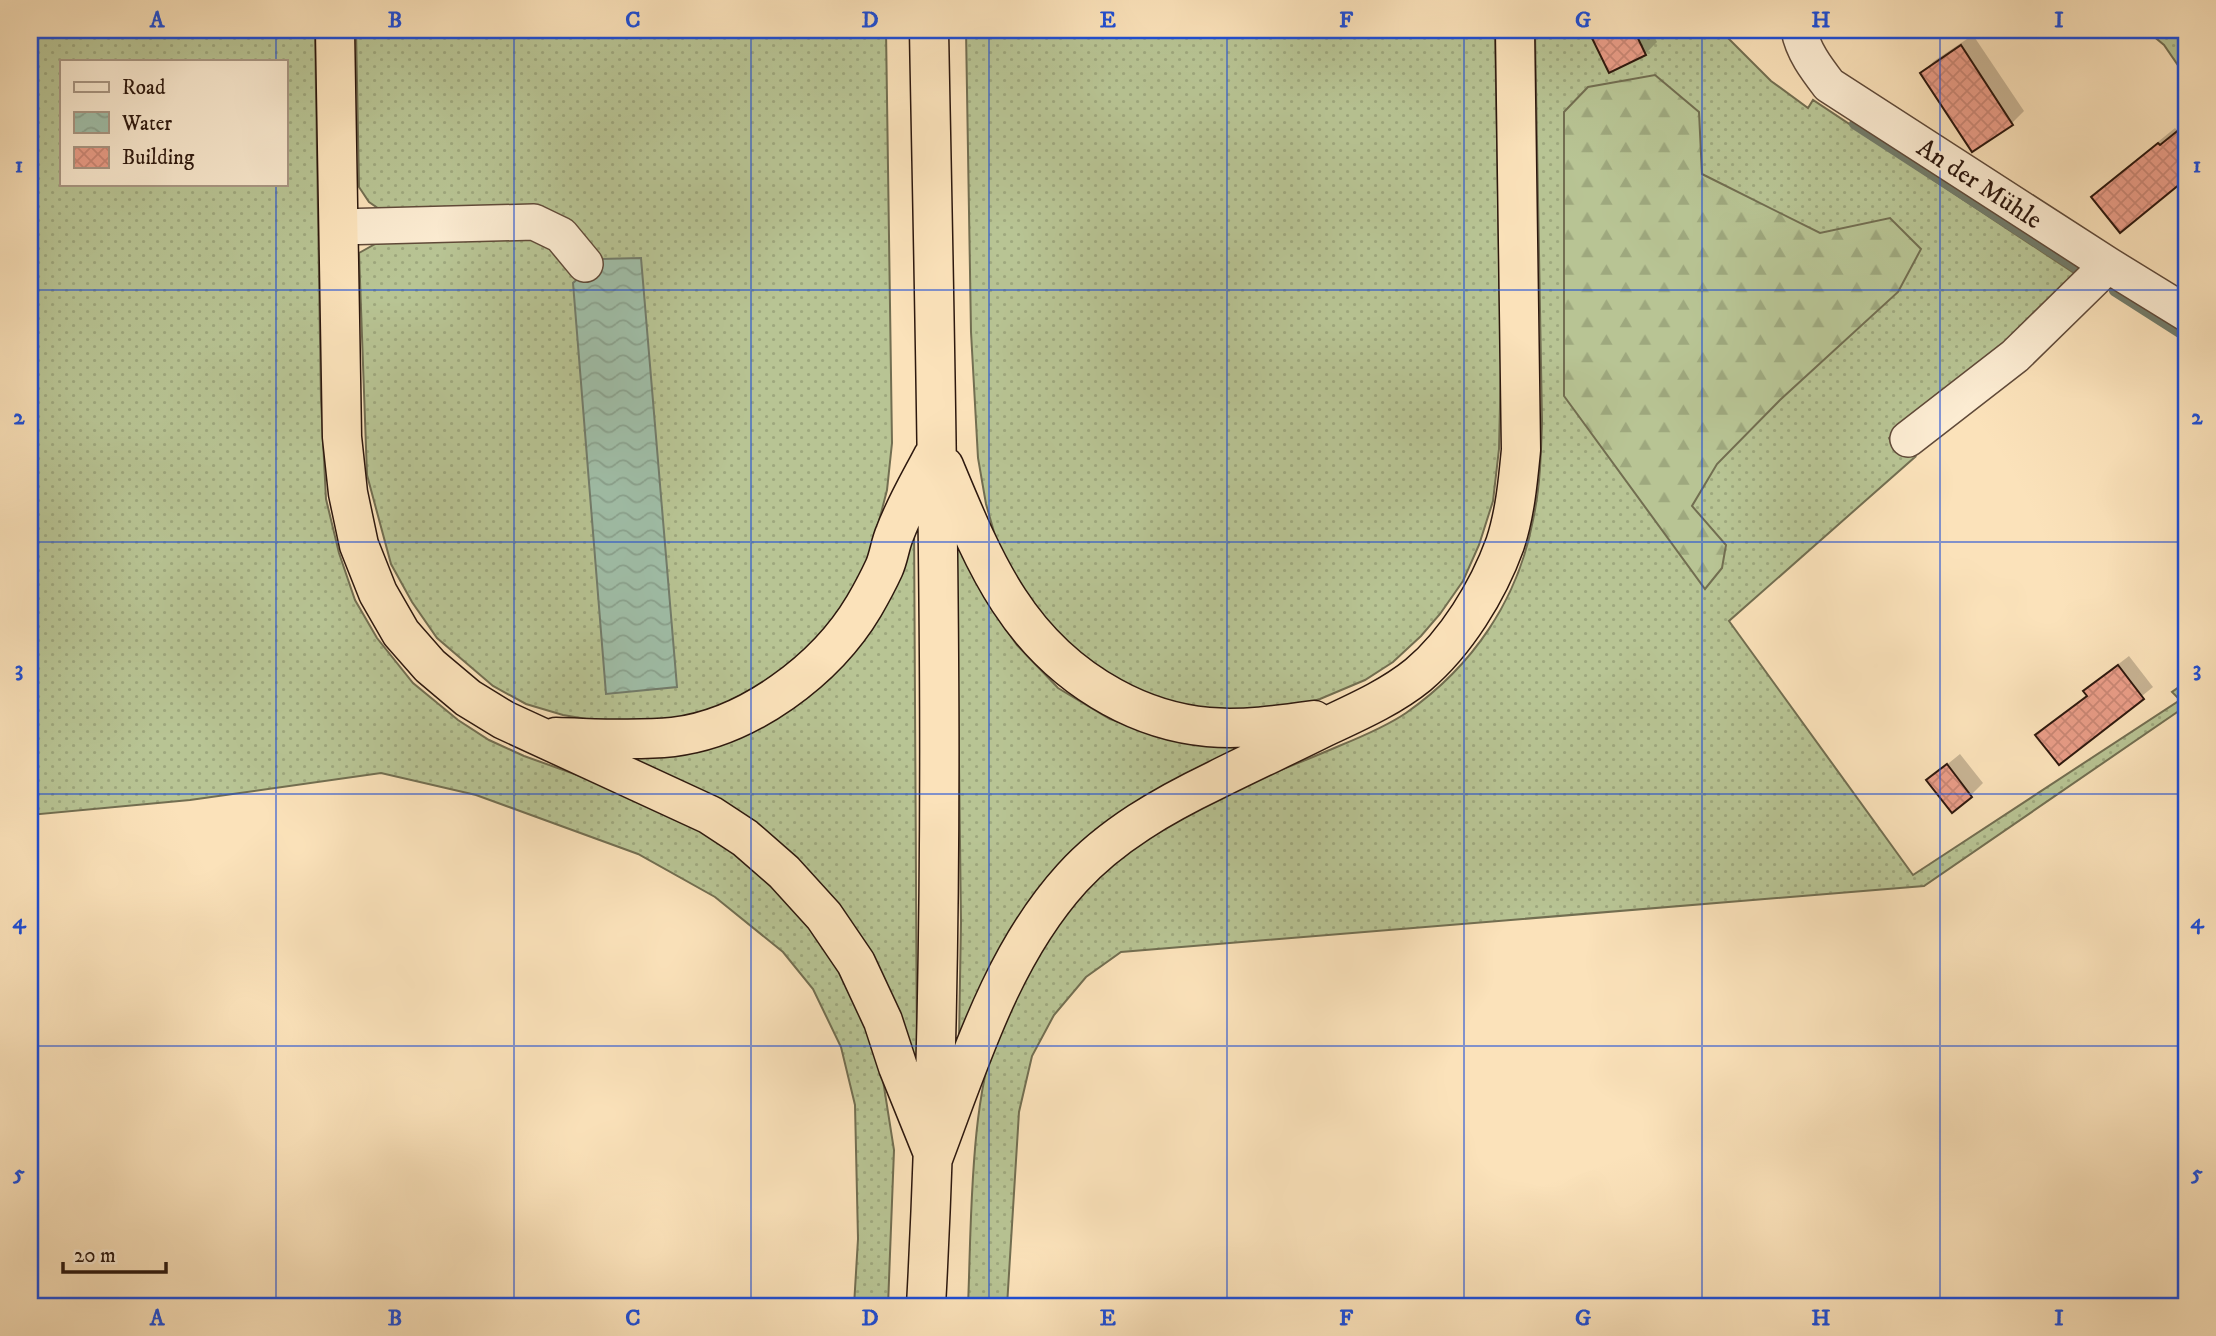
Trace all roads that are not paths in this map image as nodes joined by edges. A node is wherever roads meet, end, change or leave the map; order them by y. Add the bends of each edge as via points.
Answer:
1 (335, 30) edge
2 (929, 30) edge
3 (1515, 30) edge
4 (1799, 30) edge
5 (339, 227) junction
6 (585, 264) dead end
7 (2108, 265) junction
8 (2186, 313) edge
9 (1908, 439) dead end
10 (937, 448) junction
11 (1350, 715) junction
12 (543, 736) junction
13 (934, 1156) junction
14 (926, 1306) edge

1 - 5 highway
2 - 10 highway
3 - 11 highway via 1521,450 1516,499 1504,544 1464,621 1418,675
4 - 7 street, An der Mühle via 1814,66 1829,85
5 - 6 street via 534,222 561,235
5 - 12 highway via 342,437 359,545 378,593 401,633 430,666 468,698
7 - 8 street, An der Mühle
7 - 9 street via 2015,356
10 - 11 highway via 979,549 1004,593 1051,655 1083,681 1159,717 1207,727 1259,728
10 - 12 highway via 863,607 841,640 808,673 769,701 726,723 676,736
10 - 13 highway via 939,812
11 - 13 highway via 1181,797 1114,841 1073,877 1022,948 982,1029
12 - 13 highway via 710,815 784,872 824,916 856,963
13 - 14 highway

